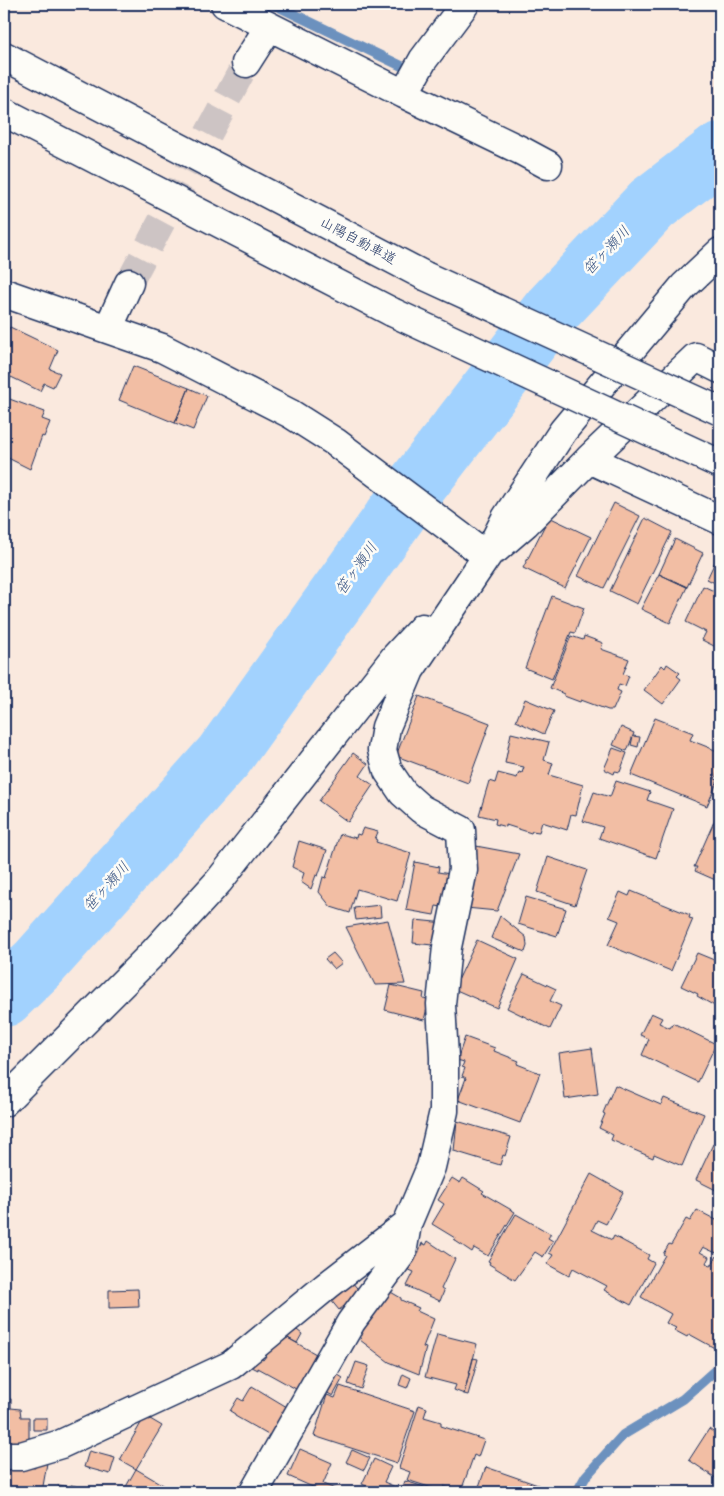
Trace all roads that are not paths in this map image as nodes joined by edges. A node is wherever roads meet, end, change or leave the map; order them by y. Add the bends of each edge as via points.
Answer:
1 (225, 4) edge
2 (465, 4) edge
3 (269, 27) junction
4 (4, 56) edge
5 (246, 63) tunnel mouth
6 (411, 80) junction
7 (4, 112) edge
8 (548, 165) dead end
9 (720, 252) edge
10 (129, 283) tunnel mouth
11 (4, 293) edge
12 (108, 329) junction
13 (720, 368) edge
14 (720, 411) edge
15 (588, 460) junction
16 (720, 464) edge
17 (720, 520) edge
18 (478, 549) junction
19 (4, 1102) edge
20 (408, 1224) junction
21 (4, 1456) edge
22 (254, 1492) edge

1 - 3 main road
2 - 6 main road
3 - 5 main road
3 - 6 main road
4 - 14 main road, 山陽自動車道, bridge via 425,276
6 - 8 main road via 513,147
7 - 16 main road, bridge via 392,312
9 - 18 main road via 684,286 563,431 506,518
10 - 12 main road
11 - 12 main road
12 - 18 main road via 162,348 291,414 335,442
13 - 15 main road via 696,357
15 - 17 main road
15 - 18 main road via 526,523
18 - 19 main road via 219,881 154,952
18 - 20 main road via 410,670 386,727 382,750 388,771 403,793 421,809 461,830 463,870 447,947 441,1004 444,1111 431,1167
20 - 21 main road via 231,1365 61,1444 21,1456
20 - 22 main road via 402,1252 351,1322

